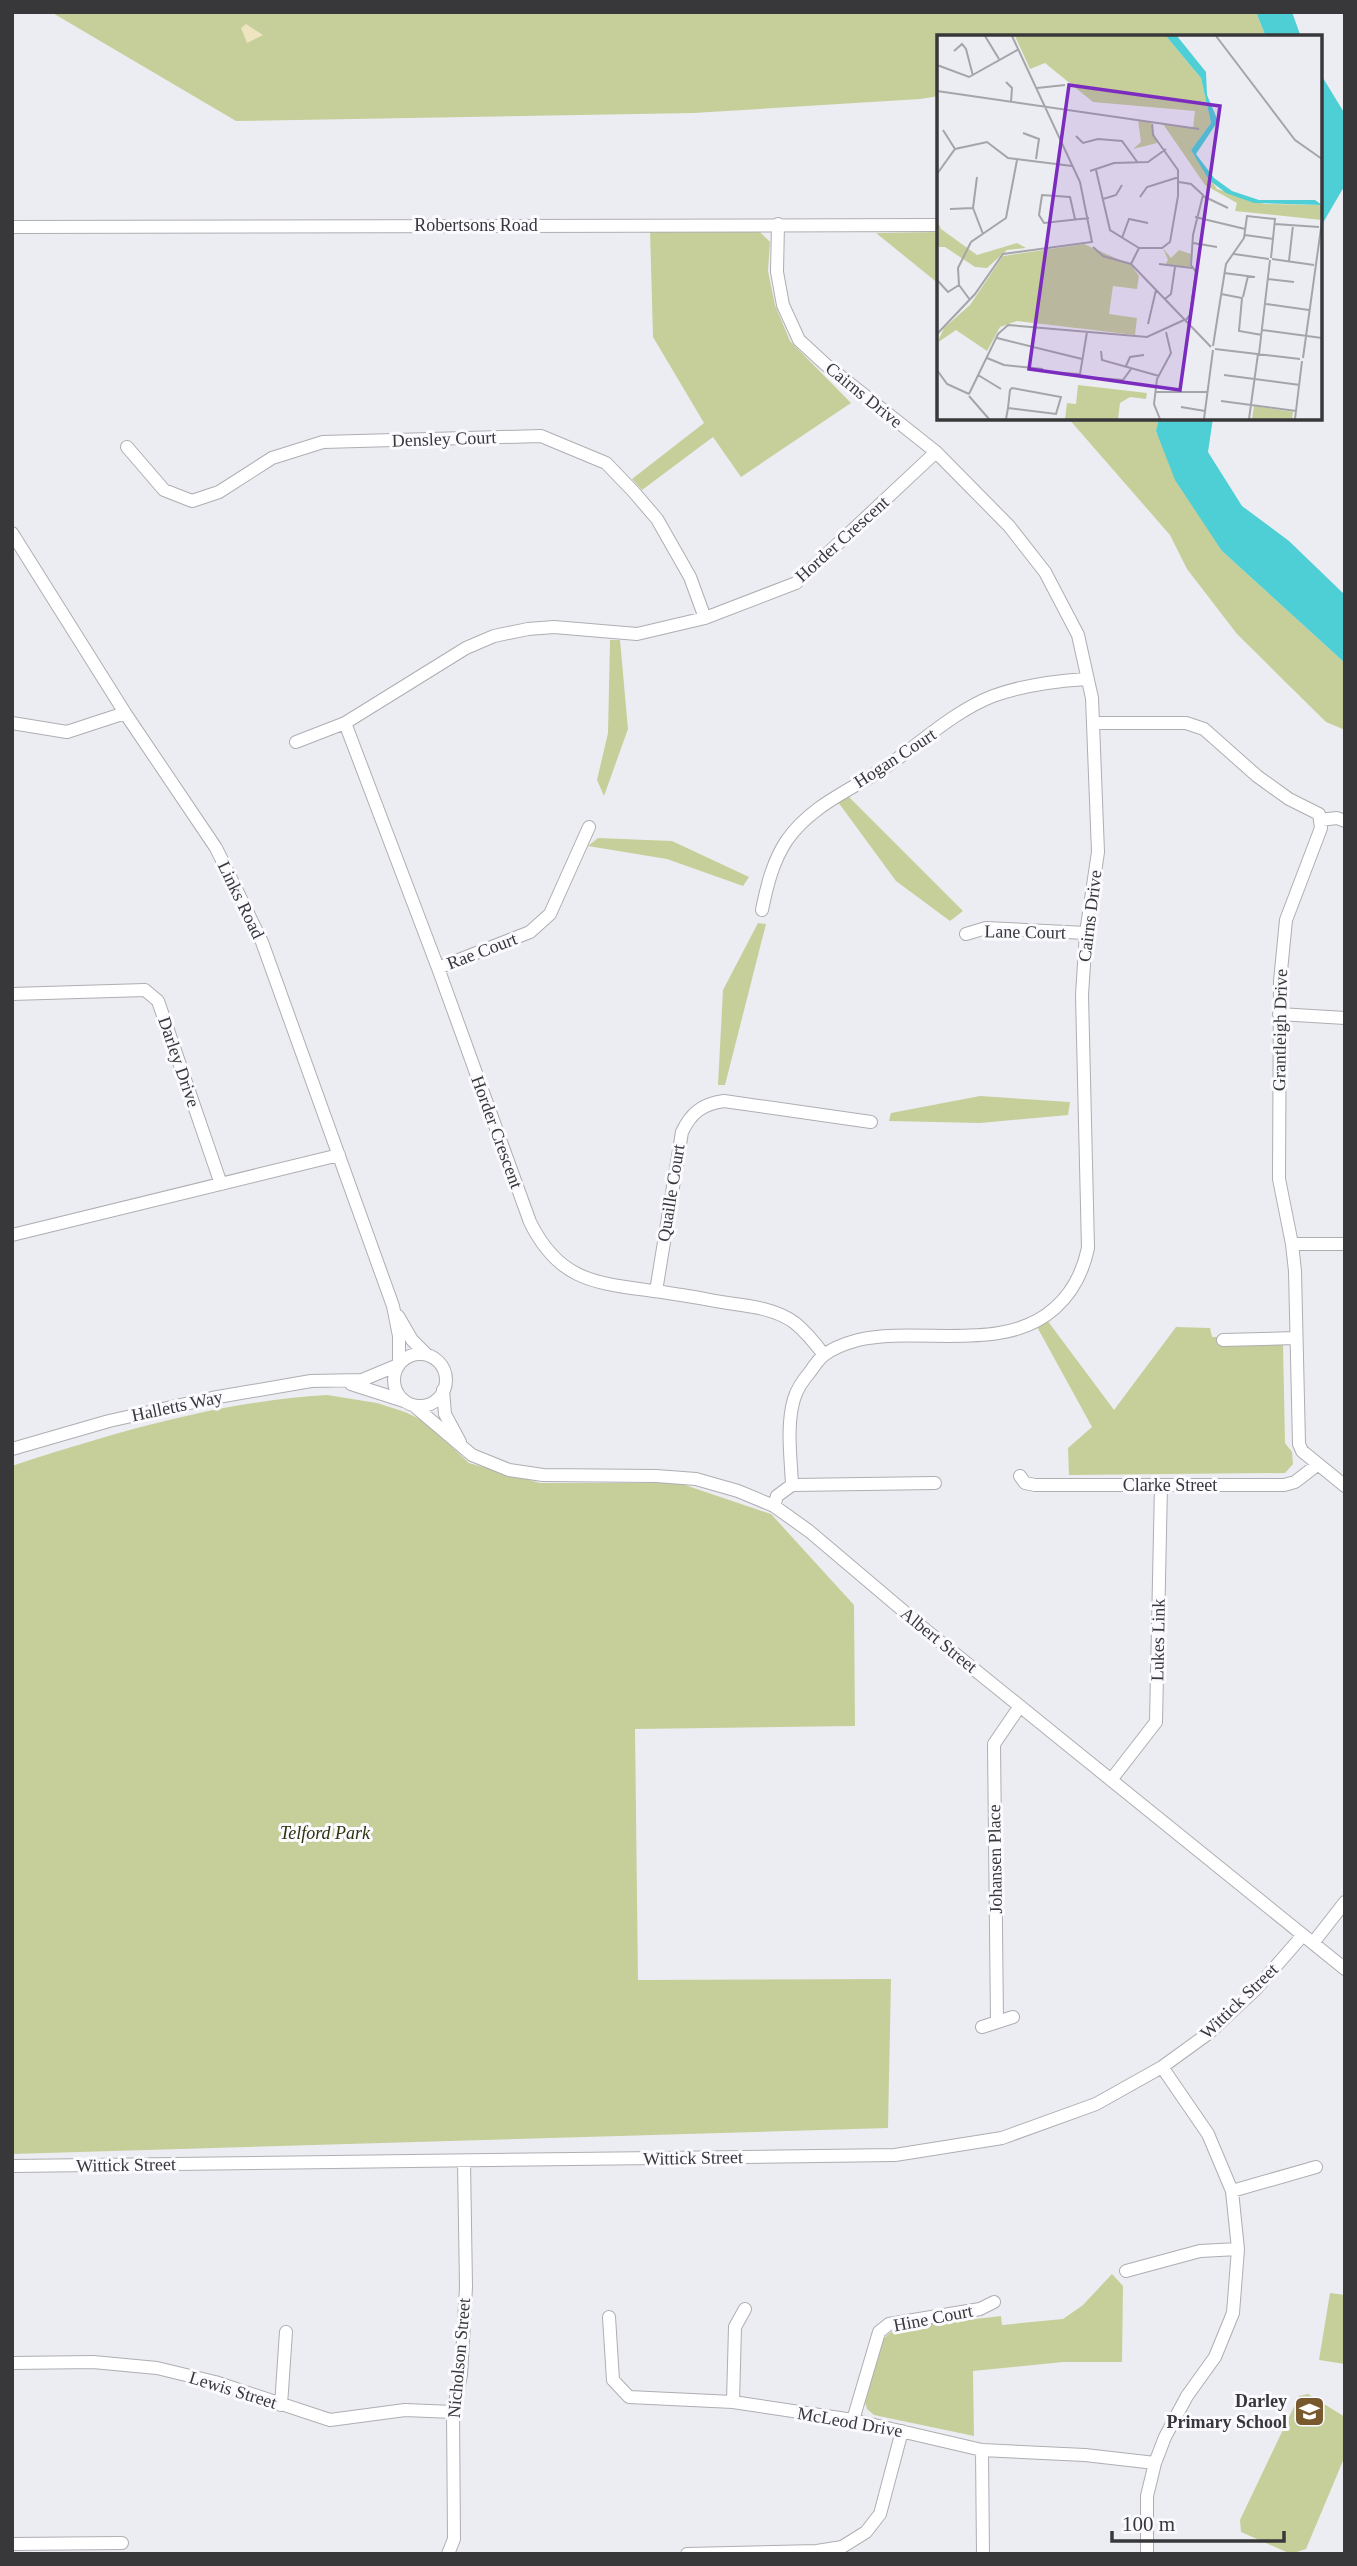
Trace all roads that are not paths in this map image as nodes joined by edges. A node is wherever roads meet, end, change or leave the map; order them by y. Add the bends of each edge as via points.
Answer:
1 (778, 224) junction
2 (937, 225) edge
3 (12, 227) edge
4 (127, 447) dead end
5 (936, 452) junction
6 (12, 533) edge
7 (705, 618) junction
8 (1087, 678) junction
9 (125, 713) junction
10 (12, 723) edge
11 (345, 723) junction
12 (1093, 723) junction
13 (296, 742) dead end
14 (1320, 820) junction
15 (1345, 821) edge
16 (589, 827) dead end
17 (762, 910) dead end
18 (1086, 933) junction
19 (966, 934) dead end
20 (438, 968) junction
21 (12, 994) edge
22 (1279, 1014) junction
23 (1345, 1018) edge
24 (871, 1122) dead end
25 (339, 1155) junction
26 (221, 1184) junction
27 (12, 1235) edge
28 (1292, 1244) junction
29 (1345, 1244) edge
30 (656, 1291) junction
31 (393, 1306) junction
32 (1296, 1338) junction
33 (1223, 1340) dead end
34 (427, 1355) junction
35 (824, 1355) junction
36 (398, 1365) junction
37 (344, 1382) junction
38 (443, 1390) junction
39 (408, 1403) junction
40 (12, 1450) edge
41 (472, 1455) junction
42 (1317, 1465) junction
43 (1020, 1476) dead end
44 (935, 1483) dead end
45 (1344, 1484) edge
46 (792, 1485) junction
47 (1161, 1485) junction
48 (774, 1506) junction
49 (1020, 1706) junction
50 (1111, 1780) junction
51 (1345, 1902) edge
52 (1308, 1939) junction
53 (1345, 1969) edge
54 (1013, 2017) dead end
55 (997, 2021) junction
56 (982, 2027) dead end
57 (1162, 2067) junction
58 (464, 2161) junction
59 (12, 2166) edge
60 (1316, 2167) dead end
61 (1232, 2191) junction
62 (1237, 2249) junction
63 (1126, 2271) dead end
64 (995, 2302) dead end
65 (745, 2309) dead end
66 (609, 2317) dead end
67 (286, 2332) dead end
68 (12, 2363) edge
69 (733, 2402) junction
70 (281, 2405) junction
71 (453, 2412) junction
72 (853, 2420) junction
73 (902, 2431) junction
74 (982, 2450) junction
75 (1155, 2463) junction
76 (122, 2543) dead end
77 (12, 2544) edge
78 (448, 2554) edge
79 (687, 2554) edge
80 (983, 2554) edge
81 (1147, 2554) edge

1 - 2 street, Robertsons Road
1 - 3 street, Robertsons Road
1 - 5 street, Cairns Drive via 777,272 783,305 799,340
4 - 7 street, Densley Court via 164,490 192,502 219,492 272,458 323,442 541,436 606,463 633,491 657,519 691,577
5 - 7 street, Horder Crescent via 796,583
5 - 8 street, Cairns Drive via 1009,526 1045,572 1078,635
6 - 9 street, Links Road
7 - 11 street, Horder Crescent via 637,634 554,627 494,636 466,648
8 - 12 street, Cairns Drive
8 - 17 street, Hogan Court via 1038,684 972,706 816,808 778,856
9 - 10 street via 67,732
9 - 25 street, Links Road via 216,848 262,942
11 - 13 street, Horder Crescent
11 - 20 street, Horder Crescent
12 - 14 street via 1186,723 1204,729 1257,776 1319,814
12 - 18 street, Cairns Drive via 1098,852
14 - 15 street
14 - 22 street, Grantleigh Drive via 1321,828 1286,920
16 - 20 street, Rae Court via 550,914 530,932
18 - 19 street, Lane Court via 986,928
18 - 35 street, Cairns Drive via 1082,995 1088,1248 1077,1281 1045,1317 1023,1328 1001,1334 874,1337 847,1343
20 - 30 street, Horder Crescent via 538,1240 570,1271 588,1279
21 - 26 street, Darley Drive via 145,990 158,1001
22 - 23 street
22 - 28 street, Grantleigh Drive via 1279,1179
24 - 30 street, Quaille Court via 724,1101 695,1111 682,1132
25 - 26 street
25 - 31 street, Links Road
26 - 27 street
28 - 29 street
28 - 32 street, Grantleigh Drive
30 - 35 street, Horder Crescent via 762,1308 794,1322
31 - 34 street, Links Road via 412,1340
31 - 36 street, Links Road
32 - 33 street
32 - 42 street, Grantleigh Drive via 1299,1444
34 - 36 street via 409,1356
34 - 38 street via 439,1362 444,1372
35 - 46 street, Cairns Drive via 802,1381 794,1399
36 - 37 street, Halletts Way via 378,1376
36 - 39 street via 394,1386
37 - 39 street, Halletts Way
37 - 40 street, Halletts Way via 311,1381 212,1398
38 - 39 street via 431,1404
38 - 41 street via 445,1414
39 - 41 street, Albert Street
41 - 48 street, Albert Street via 509,1470 543,1475 696,1479
42 - 45 street, Grantleigh Drive
42 - 47 street, Clarke Street via 1290,1484
43 - 47 street, Clarke Street via 1035,1485
44 - 46 street
46 - 48 street via 777,1496
47 - 50 street, Lukes Link via 1156,1722
48 - 49 street, Albert Street
49 - 50 street, Albert Street
49 - 55 street, Johansen Place via 994,1744
50 - 52 street, Albert Street
51 - 52 street
52 - 53 street, Albert Street
52 - 57 street, Wittick Street via 1209,2033
54 - 55 street
55 - 56 street
57 - 58 street, Wittick Street via 1096,2104 1002,2137 895,2155
57 - 61 street via 1208,2134
58 - 59 street, Wittick Street
58 - 71 street, Nicholson Street via 464,2312 461,2375
60 - 61 street
61 - 62 street
62 - 63 street via 1200,2251
62 - 75 street via 1233,2313 1215,2357 1187,2396
64 - 72 street, Hine Court via 980,2309 890,2324 879,2332
65 - 69 street via 735,2327
66 - 69 street, McLeod Drive via 613,2380 629,2397
67 - 70 street
68 - 70 street, Lewis Street via 93,2362 157,2368
69 - 72 street, McLeod Drive
70 - 71 street, Lewis Street via 330,2420 405,2410
71 - 78 street, Nicholson Street via 454,2539
72 - 73 street, McLeod Drive
73 - 74 street, McLeod Drive
73 - 79 street via 880,2514 866,2532 842,2547
74 - 75 street, McLeod Drive
74 - 80 street
75 - 81 street via 1147,2496
76 - 77 street

